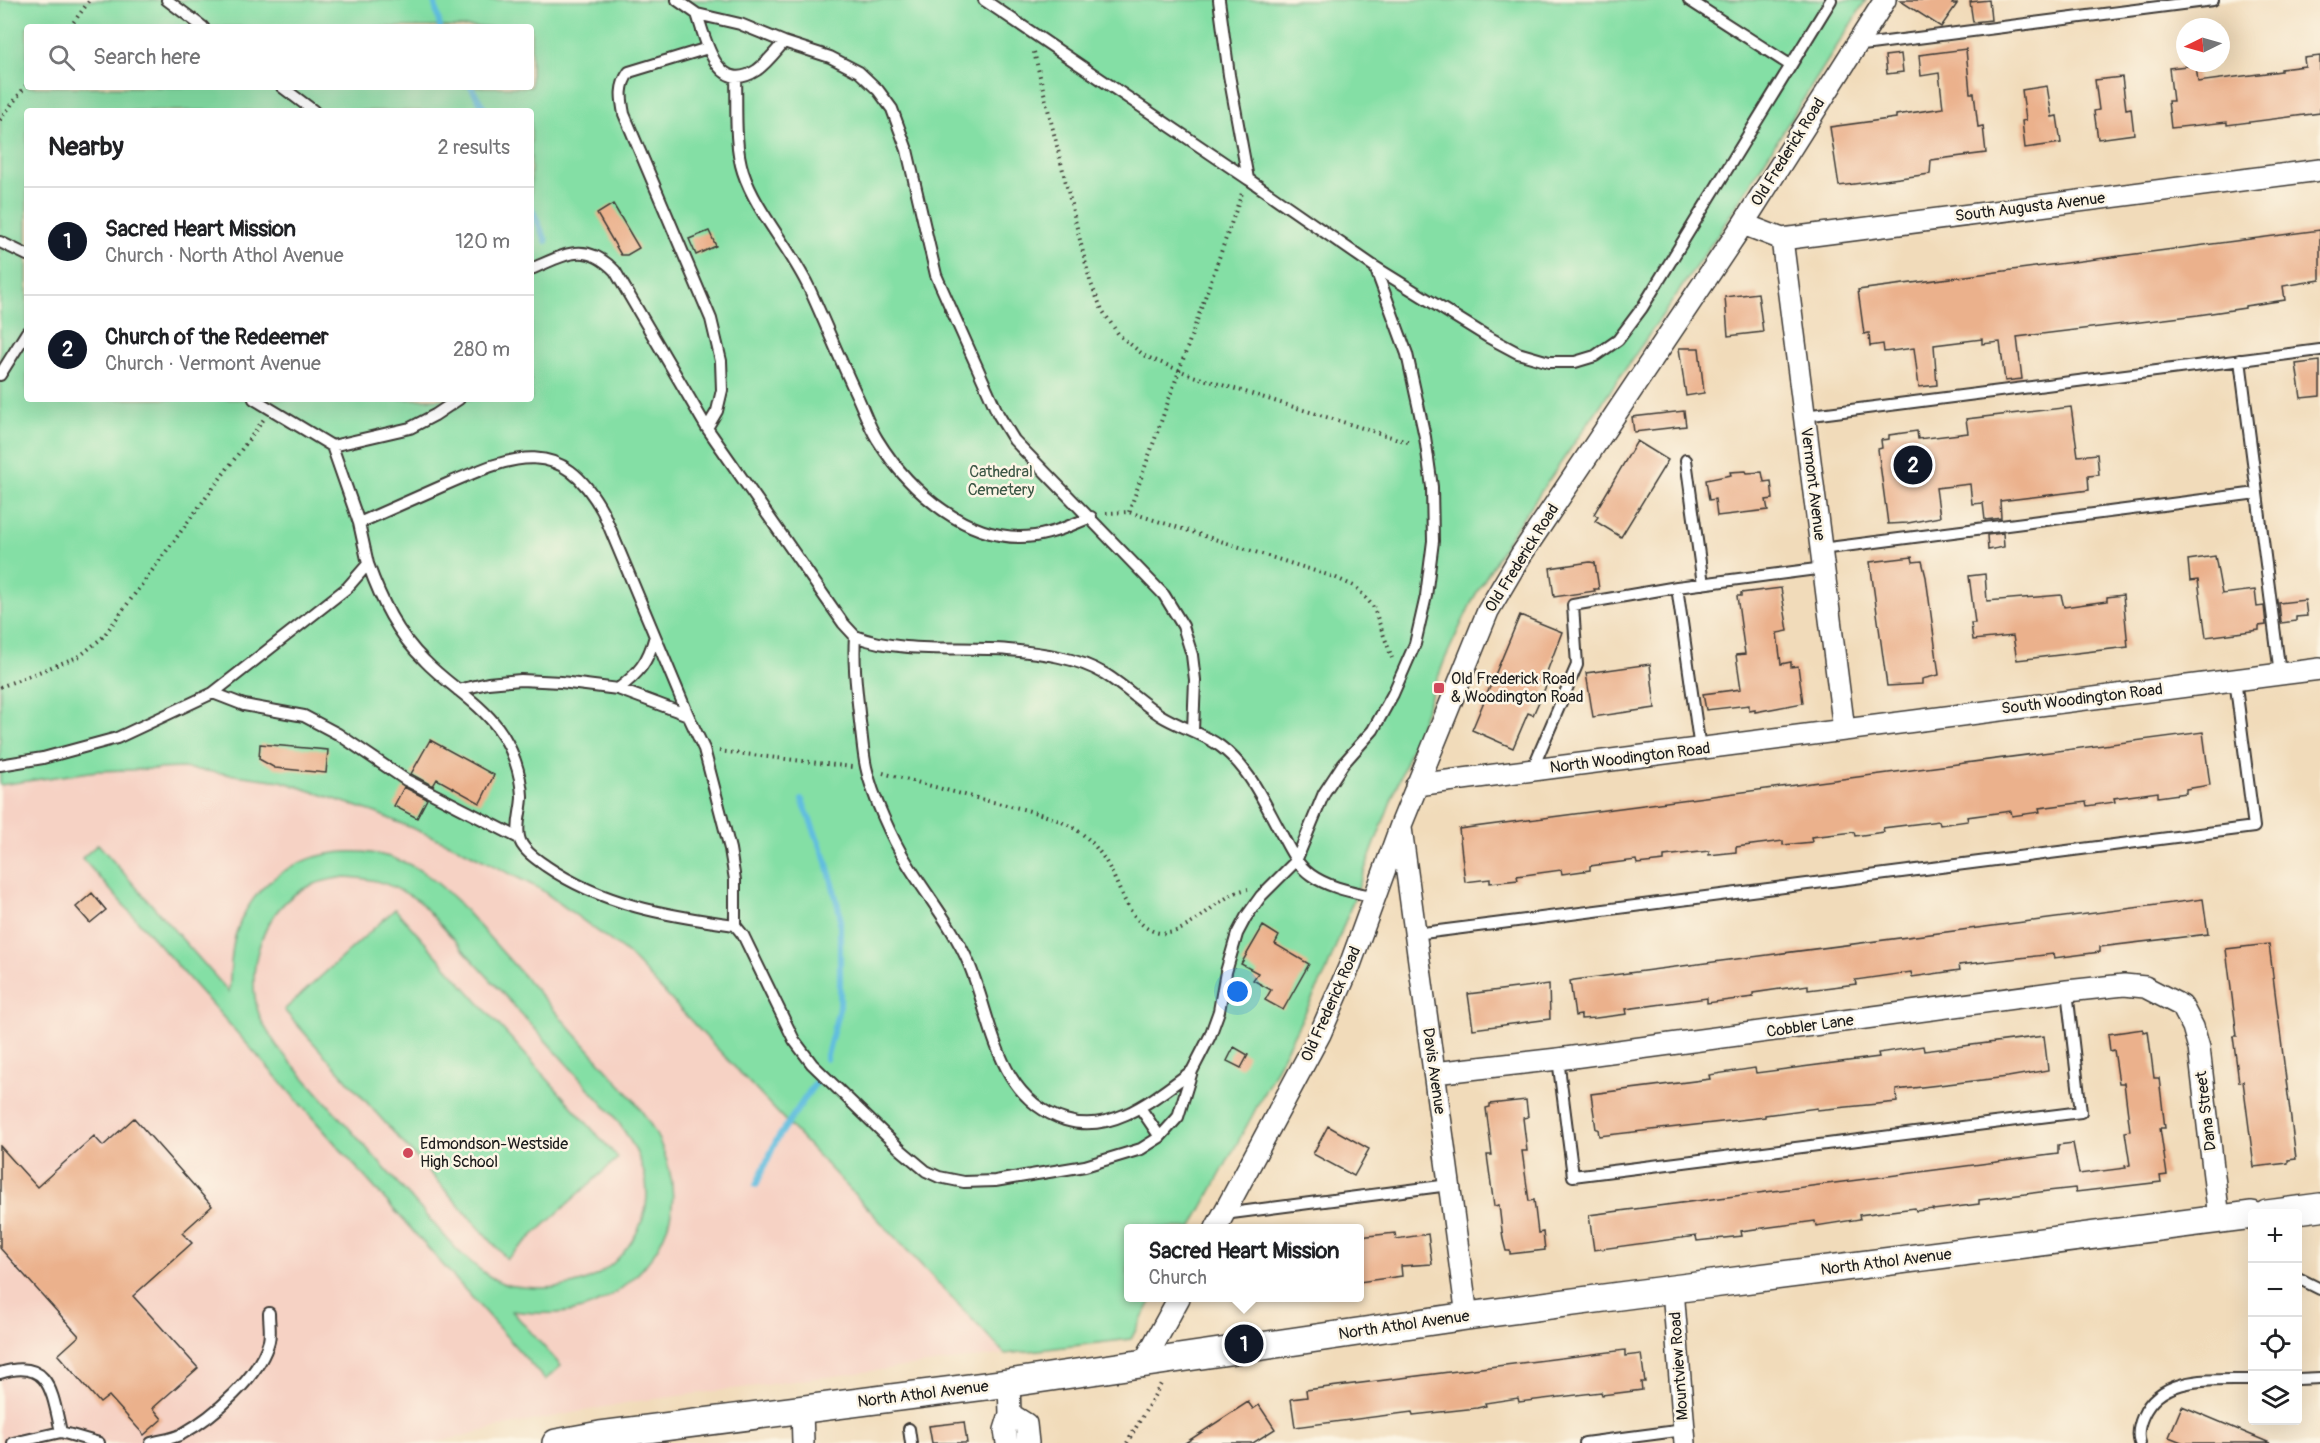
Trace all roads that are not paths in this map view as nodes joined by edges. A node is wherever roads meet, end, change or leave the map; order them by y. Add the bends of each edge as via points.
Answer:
1 (167, 0) edge
2 (677, 0) edge
3 (984, 0) edge
4 (1219, 0) edge
5 (1689, 0) edge
6 (1830, 0) edge
7 (1885, 0) edge
8 (2213, 0) edge
9 (697, 14) junction
10 (198, 24) edge
11 (784, 42) junction
12 (1855, 46) junction
13 (708, 48) junction
14 (1790, 65) junction
15 (736, 77) junction
16 (286, 90) edge
17 (310, 108) edge
18 (2320, 170) edge
19 (1248, 178) junction
20 (1743, 224) junction
21 (1782, 239) junction
22 (0, 242) edge
23 (24, 254) edge
24 (1375, 267) junction
25 (534, 268) edge
26 (24, 337) edge
27 (2320, 350) edge
28 (2240, 360) junction
29 (0, 375) edge
30 (259, 402) edge
31 (454, 402) edge
32 (1804, 416) junction
33 (707, 428) junction
34 (332, 446) junction
35 (1686, 460) dead end
36 (2257, 494) junction
37 (1091, 517) junction
38 (358, 523) junction
39 (1822, 559) junction
40 (368, 564) junction
41 (1703, 584) junction
42 (1677, 587) junction
43 (655, 635) junction
44 (855, 636) junction
45 (2320, 669) edge
46 (2280, 674) junction
47 (2235, 679) junction
48 (618, 689) junction
49 (458, 690) junction
50 (213, 693) junction
51 (688, 716) junction
52 (1193, 730) junction
53 (1844, 730) junction
54 (1700, 749) junction
55 (0, 765) edge
56 (1532, 770) junction
57 (1416, 785) junction
58 (1401, 825) junction
59 (519, 838) junction
60 (1296, 861) junction
61 (1375, 897) junction
62 (735, 925) junction
63 (1415, 934) junction
64 (2067, 992) junction
65 (2182, 1006) joint
66 (1558, 1059) junction
67 (1192, 1071) junction
68 (1434, 1073) junction
69 (1141, 1108) junction
70 (1160, 1137) junction
71 (1449, 1185) junction
72 (2320, 1207) edge
73 (2302, 1209) edge
74 (2248, 1216) edge
75 (2219, 1219) junction
76 (1220, 1221) edge
77 (2302, 1280) edge
78 (1673, 1289) junction
79 (2320, 1289) edge
80 (1178, 1302) edge
81 (269, 1313) dead end
82 (1467, 1316) junction
83 (1154, 1370) junction
84 (0, 1373) edge
85 (2320, 1378) edge
86 (2302, 1379) edge
87 (2248, 1380) edge
88 (1009, 1383) junction
89 (802, 1409) junction
90 (1010, 1414) junction
91 (909, 1429) dead end
92 (61, 1431) junction
93 (1684, 1437) edge
94 (13, 1443) edge
95 (99, 1443) edge
96 (151, 1443) edge
97 (556, 1443) edge
98 (803, 1443) edge
99 (911, 1443) edge
100 (1007, 1443) edge
101 (1028, 1443) edge
102 (1585, 1443) edge
103 (2140, 1443) edge

1 - 10 lane
2 - 9 lane
3 - 19 lane
4 - 19 lane
5 - 14 lane
6 - 14 lane
7 - 12 street, Old Frederick Road
8 - 12 lane
9 - 11 lane via 740,24
9 - 13 lane
11 - 15 lane via 759,68
11 - 37 lane via 831,57 859,72 892,109 907,150 936,275 998,414 1014,440
12 - 20 street, Old Frederick Road
13 - 15 lane via 715,63 726,74
13 - 33 lane via 629,72 622,81 621,96 624,114 711,319 722,390 717,411
14 - 24 lane via 1642,308 1618,340 1595,356 1575,363 1549,362 1518,353
15 - 37 lane via 742,171 809,288 876,438 903,474 959,521 1009,537 1056,531
16 - 17 lane
18 - 21 street, South Augusta Avenue
19 - 24 lane
20 - 21 street, South Augusta Avenue
20 - 57 street, Old Frederick Road via 1521,555 1488,611
21 - 32 street, Vermont Avenue
22 - 23 lane
24 - 60 lane via 1407,354 1426,446 1433,541 1426,596 1417,635 1399,682 1373,730 1324,793
25 - 33 lane via 567,254 587,252 603,258 615,271
26 - 29 lane
27 - 28 lane
28 - 32 lane
28 - 36 lane
30 - 34 lane
31 - 34 lane via 410,428
32 - 39 street, Vermont Avenue
33 - 44 lane
34 - 38 lane
35 - 41 lane
36 - 39 lane
36 - 46 lane
37 - 52 lane via 1164,595 1183,627 1195,680
38 - 40 lane
38 - 43 lane via 487,467 509,460 546,460 579,476 591,490
39 - 41 lane
39 - 53 street, Vermont Avenue
40 - 49 lane via 377,590 403,636
40 - 50 lane via 346,588
41 - 42 lane
42 - 54 lane
42 - 56 lane via 1573,605 1577,665
43 - 48 lane via 650,656 634,677
43 - 51 lane
44 - 52 lane via 891,645 1007,650 1076,660 1105,674 1162,716
44 - 69 lane via 853,662 866,768 906,861 969,963 993,1040 1009,1074 1024,1096 1066,1120 1109,1120
45 - 46 street, South Woodington Road
46 - 47 street, South Woodington Road
47 - 53 street, South Woodington Road
47 - 63 lane via 2254,827
48 - 49 lane via 521,680
48 - 51 lane
49 - 59 lane via 482,708 512,753 522,797
50 - 55 lane via 117,738
50 - 59 lane via 244,705 304,716 406,780
51 - 62 lane via 704,749 730,849
52 - 60 lane via 1236,759
53 - 54 street, North Woodington Road
54 - 56 street, North Woodington Road
56 - 57 street, North Woodington Road
57 - 58 street, Old Frederick Road
58 - 61 street, Old Frederick Road
58 - 63 street, Davis Avenue
59 - 62 lane via 538,860 597,894 638,909
60 - 61 lane via 1329,884
60 - 67 lane via 1261,896 1237,934 1220,1011
61 - 76 street, Old Frederick Road via 1320,1034
62 - 70 lane via 794,1040 812,1064 926,1171 964,1182 995,1181 1085,1166 1142,1149
63 - 68 street, Davis Avenue
64 - 65 street, Cobbler Lane via 2124,985 2145,987
64 - 66 street, Cobbler Lane
64 - 66 lane via 2082,1112 1573,1176
65 - 75 street, Dana Street via 2199,1048
66 - 68 street, Cobbler Lane
67 - 69 lane
67 - 70 lane via 1178,1117
68 - 71 street, Davis Avenue
69 - 70 lane
71 - 76 lane
71 - 82 street, Davis Avenue
72 - 73 street, North Athol Avenue
74 - 75 street, North Athol Avenue
75 - 78 street, North Athol Avenue
77 - 79 lane
78 - 82 street, North Athol Avenue
78 - 93 street, Mountview Road
80 - 83 street
81 - 96 lane via 270,1339 264,1354 229,1398 180,1435
82 - 83 street, North Athol Avenue
83 - 88 street, North Athol Avenue
84 - 92 lane via 23,1368 43,1377 52,1394
85 - 86 lane
87 - 103 lane via 2176,1384 2147,1407 2140,1423
88 - 89 street, North Athol Avenue
88 - 90 street
89 - 97 street, North Athol Avenue
89 - 98 street
90 - 100 street via 1005,1430
90 - 101 street via 1026,1424
91 - 99 lane
92 - 94 lane
92 - 95 lane
93 - 102 lane

